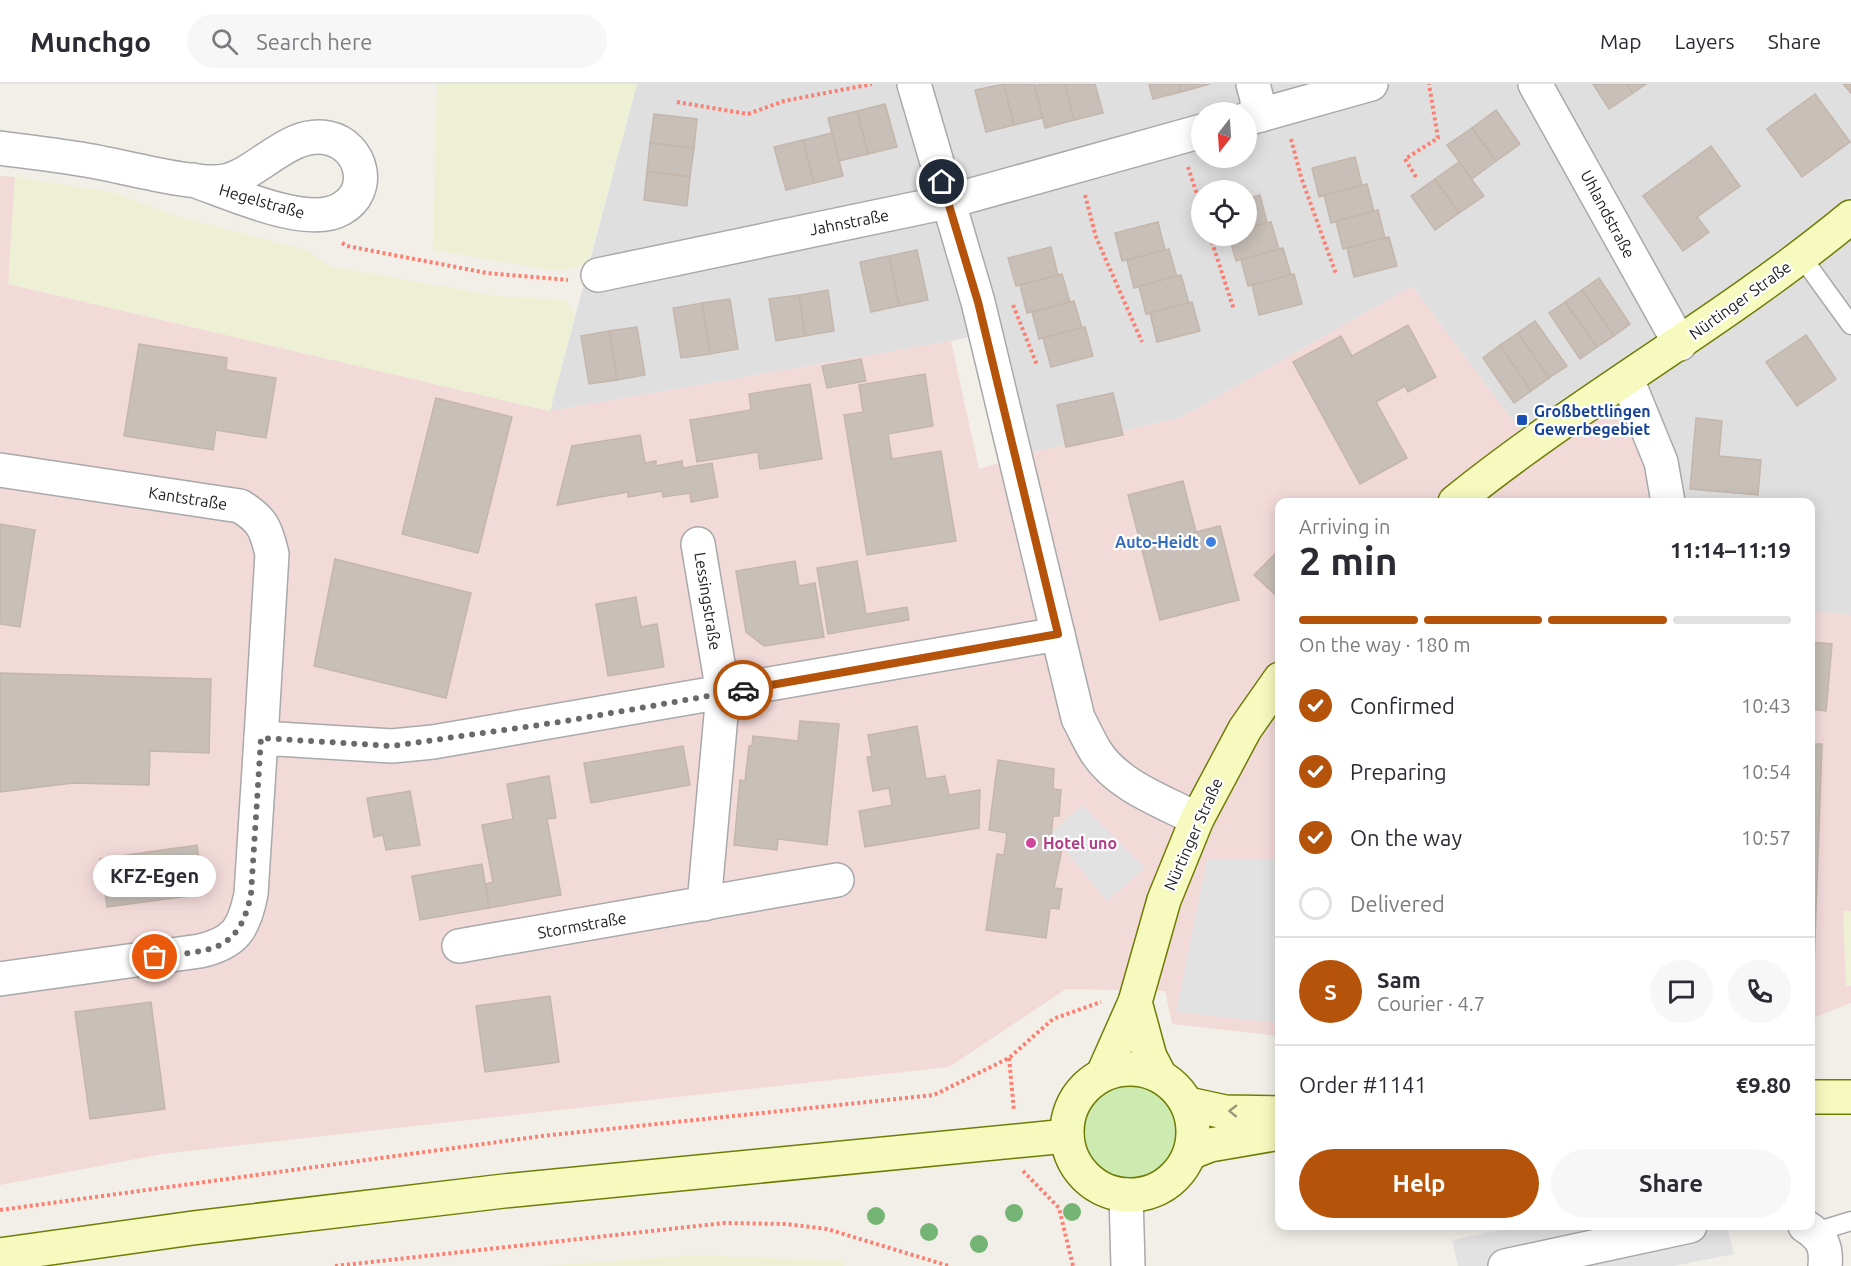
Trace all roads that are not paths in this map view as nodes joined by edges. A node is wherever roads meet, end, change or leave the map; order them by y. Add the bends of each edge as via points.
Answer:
1 (914, 84) edge
2 (1371, 84) edge
3 (1535, 84) edge
4 (1261, 107) edge
5 (1190, 134) edge
6 (0, 148) edge
7 (193, 180) junction
8 (947, 202) junction
9 (1851, 218) edge
10 (1801, 256) junction
11 (598, 275) road end
12 (1851, 325) edge
13 (1680, 344) junction
14 (1627, 379) junction
15 (0, 470) edge
16 (1460, 498) edge
17 (1667, 498) edge
18 (698, 544) dead end
19 (1058, 634) junction
20 (1275, 686) edge
21 (723, 693) junction
22 (261, 738) junction
23 (1197, 819) junction
24 (837, 880) dead end
25 (704, 904) junction
26 (459, 946) dead end
27 (0, 979) edge
28 (1136, 999) junction
29 (1103, 1074) junction
30 (1160, 1076) junction
31 (1851, 1096) edge
32 (1815, 1097) edge
33 (1188, 1104) junction
34 (1275, 1113) edge
35 (1275, 1134) edge
36 (1067, 1136) junction
37 (1190, 1153) junction
38 (1126, 1195) junction
39 (1851, 1221) edge
40 (1815, 1228) edge
41 (1672, 1230) edge
42 (1811, 1230) edge
43 (0, 1255) edge
44 (1128, 1266) edge
45 (1505, 1266) edge
46 (1825, 1266) edge

1 - 8 street
2 - 4 street
3 - 13 street, Uhlandstraße
5 - 8 street, Jahnstraße
6 - 7 street, Hegelstraße
7 - 7 street, Hegelstraße via 276,208 313,215 331,214 352,201 361,174 348,147 326,137 295,143 234,178
8 - 11 street, Jahnstraße
8 - 19 street via 978,302
9 - 10 street, Nürtinger Straße
10 - 12 lane
10 - 13 street, Nürtinger Straße
13 - 14 street, Nürtinger Straße
14 - 16 street, Nürtinger Straße
14 - 17 street via 1661,462
15 - 22 street, Kantstraße via 240,506 256,516 267,533 272,554
18 - 21 street, Lessingstraße
19 - 21 street
19 - 23 street via 1078,718 1096,753 1130,784
20 - 23 street, Nürtinger Straße via 1245,729
21 - 22 street via 392,746
21 - 25 street
22 - 27 street via 251,894 246,918 233,937 200,951
23 - 28 street, Nürtinger Straße via 1164,900
24 - 25 street, Stormstraße
25 - 26 street, Stormstraße
28 - 29 street, Nürtinger Straße
28 - 30 street via 1150,1057
29 - 30 street via 1142,1069
29 - 36 street via 1087,1085 1076,1100 1068,1117
30 - 33 street
31 - 32 street
34 -> 33 street via 1225,1112
33 - 37 street via 1194,1137
35 - 37 street via 1210,1145
36 - 38 street via 1079,1169 1108,1191
36 - 43 street via 504,1191
37 - 38 street via 1180,1171 1165,1185 1147,1193
38 - 44 street
39 - 40 lane
41 - 45 street
42 - 46 street via 1826,1248

